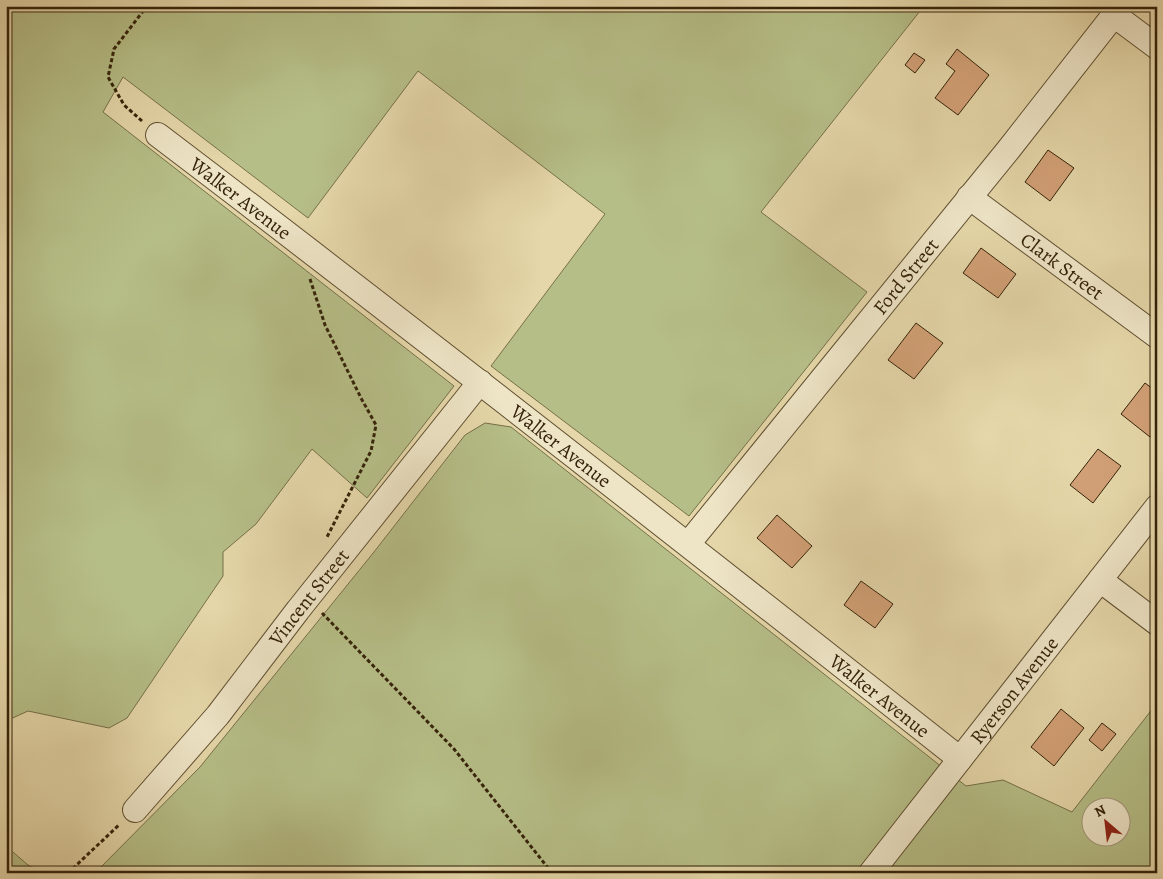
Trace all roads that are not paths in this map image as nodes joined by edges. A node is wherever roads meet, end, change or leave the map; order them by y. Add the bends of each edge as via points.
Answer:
1 (1118, 11) edge
2 (1157, 47) edge
3 (158, 135) road end
4 (969, 197) junction
5 (1157, 336) edge
6 (480, 382) junction
7 (1157, 507) edge
8 (688, 544) junction
9 (1100, 580) junction
10 (1157, 623) edge
11 (960, 759) junction
12 (135, 810) road end
13 (871, 873) edge

1 - 2 street
1 - 4 street, Ford Street
3 - 6 street, Walker Avenue
4 - 5 street, Clark Street
4 - 8 street, Ford Street
6 - 8 street, Walker Avenue
6 - 12 street, Vincent Street via 218,715
7 - 9 street, Ryerson Avenue
8 - 11 street, Walker Avenue
9 - 10 street
9 - 11 street, Ryerson Avenue
11 - 13 street, Ryerson Avenue

